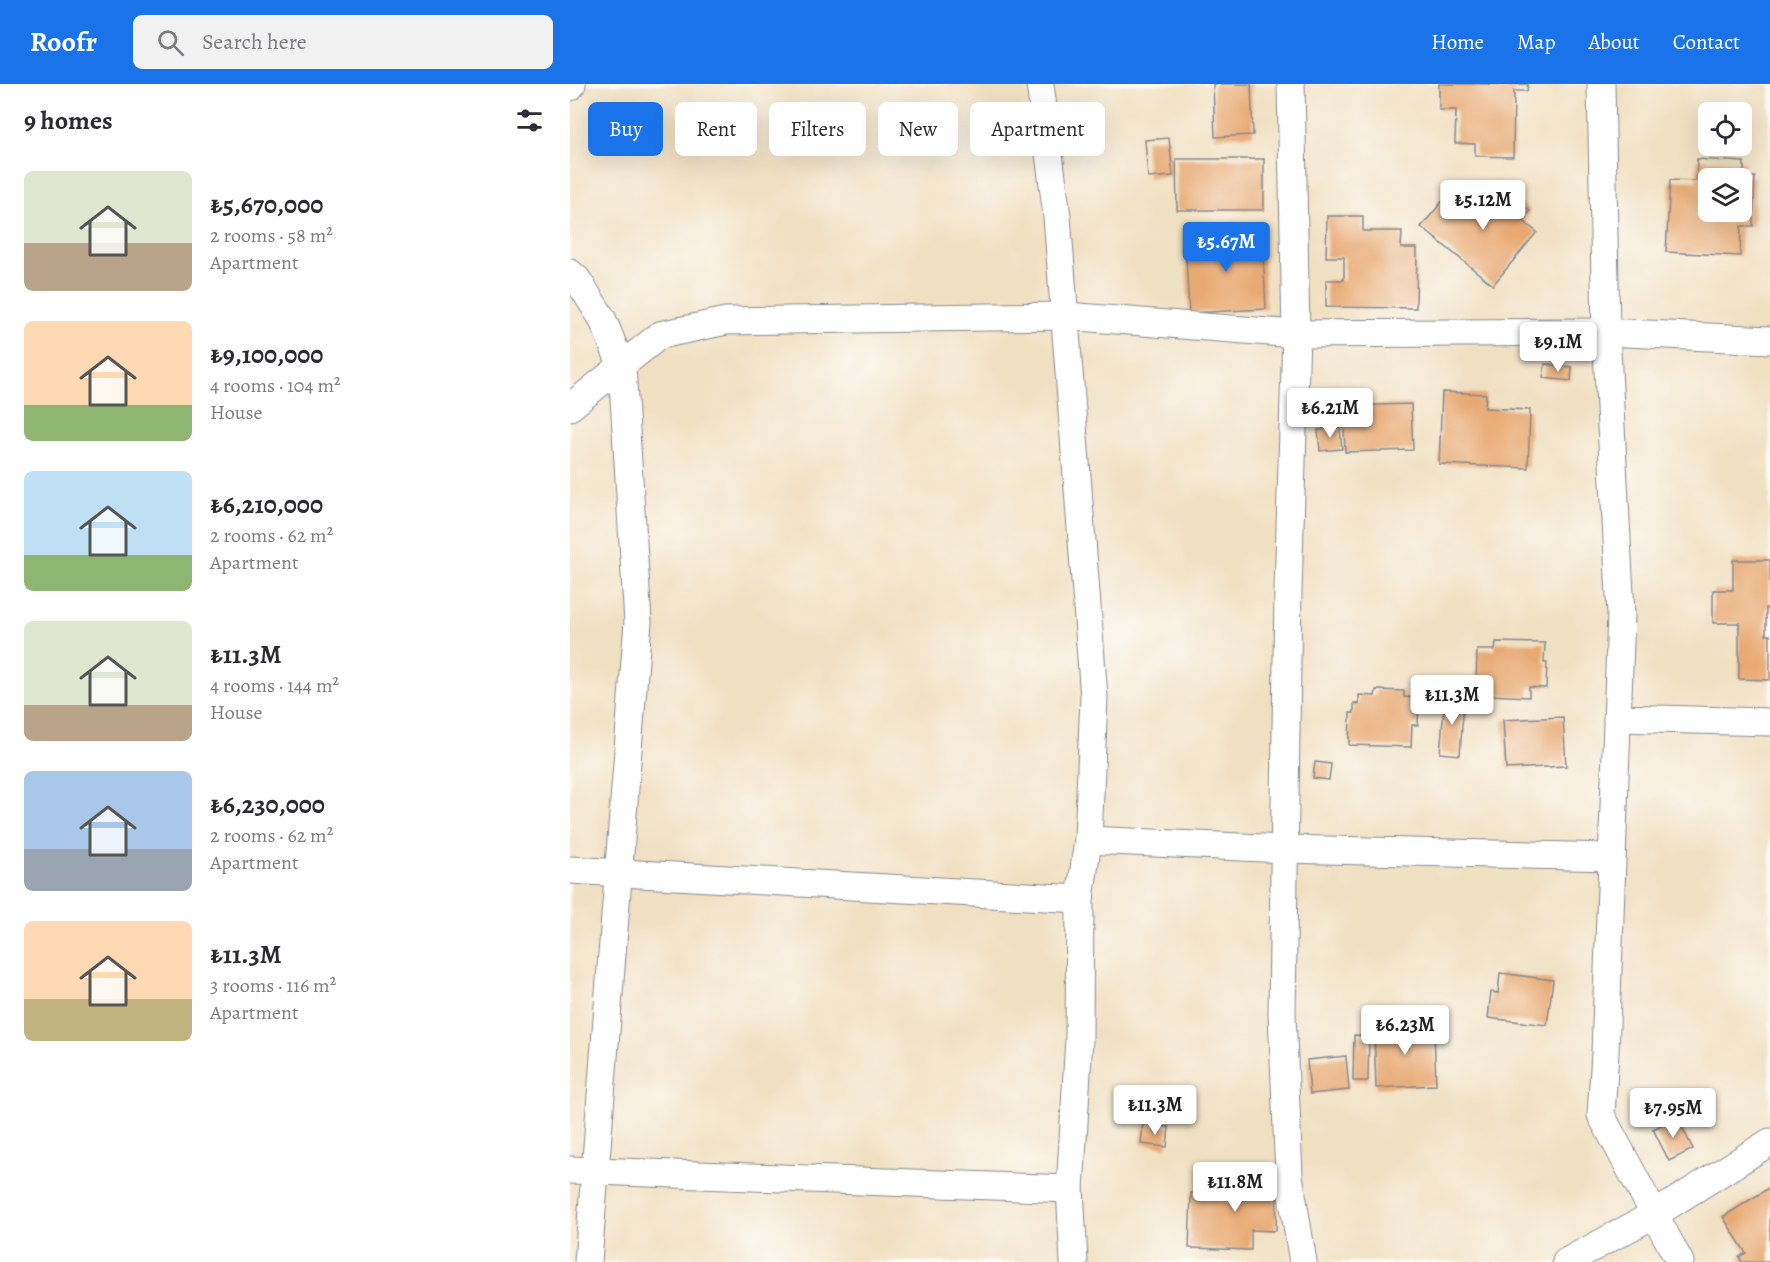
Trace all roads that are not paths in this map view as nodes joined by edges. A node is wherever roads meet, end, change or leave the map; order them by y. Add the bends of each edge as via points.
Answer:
1 (1040, 84) edge
2 (1291, 84) edge
3 (1601, 84) edge
4 (570, 273) edge
5 (1066, 316) junction
6 (1606, 332) junction
7 (1296, 334) junction
8 (1770, 340) edge
9 (622, 367) junction
10 (570, 407) edge
11 (1617, 718) junction
12 (1770, 722) edge
13 (1088, 840) junction
14 (1285, 849) junction
15 (1612, 857) junction
16 (570, 870) edge
17 (618, 873) junction
18 (1080, 899) junction
19 (1770, 1143) edge
20 (583, 1171) edge
21 (1070, 1188) junction
22 (1655, 1214) junction
23 (588, 1262) edge
24 (1074, 1262) edge
25 (1303, 1262) edge
26 (1566, 1262) edge
27 (1680, 1262) edge

1 - 5 street via 1058,216
2 - 7 street
3 - 6 street
4 - 9 street via 602,318
5 - 7 street
5 - 9 street via 726,321 660,336
5 - 13 street via 1094,697
6 - 7 street
6 - 8 street
6 - 11 street via 1621,614
7 - 14 street
9 - 10 street
9 - 17 street via 638,622
11 - 12 street
11 - 15 street
13 - 14 street
13 - 18 street
14 - 15 street
14 - 25 street via 1282,1013 1289,1164
15 - 22 street via 1601,1115
16 - 17 street
17 - 18 street
17 - 20 street
18 - 21 street via 1079,1039
19 - 22 street
20 - 21 street
20 - 23 street
21 - 24 street
22 - 26 street
22 - 27 street

